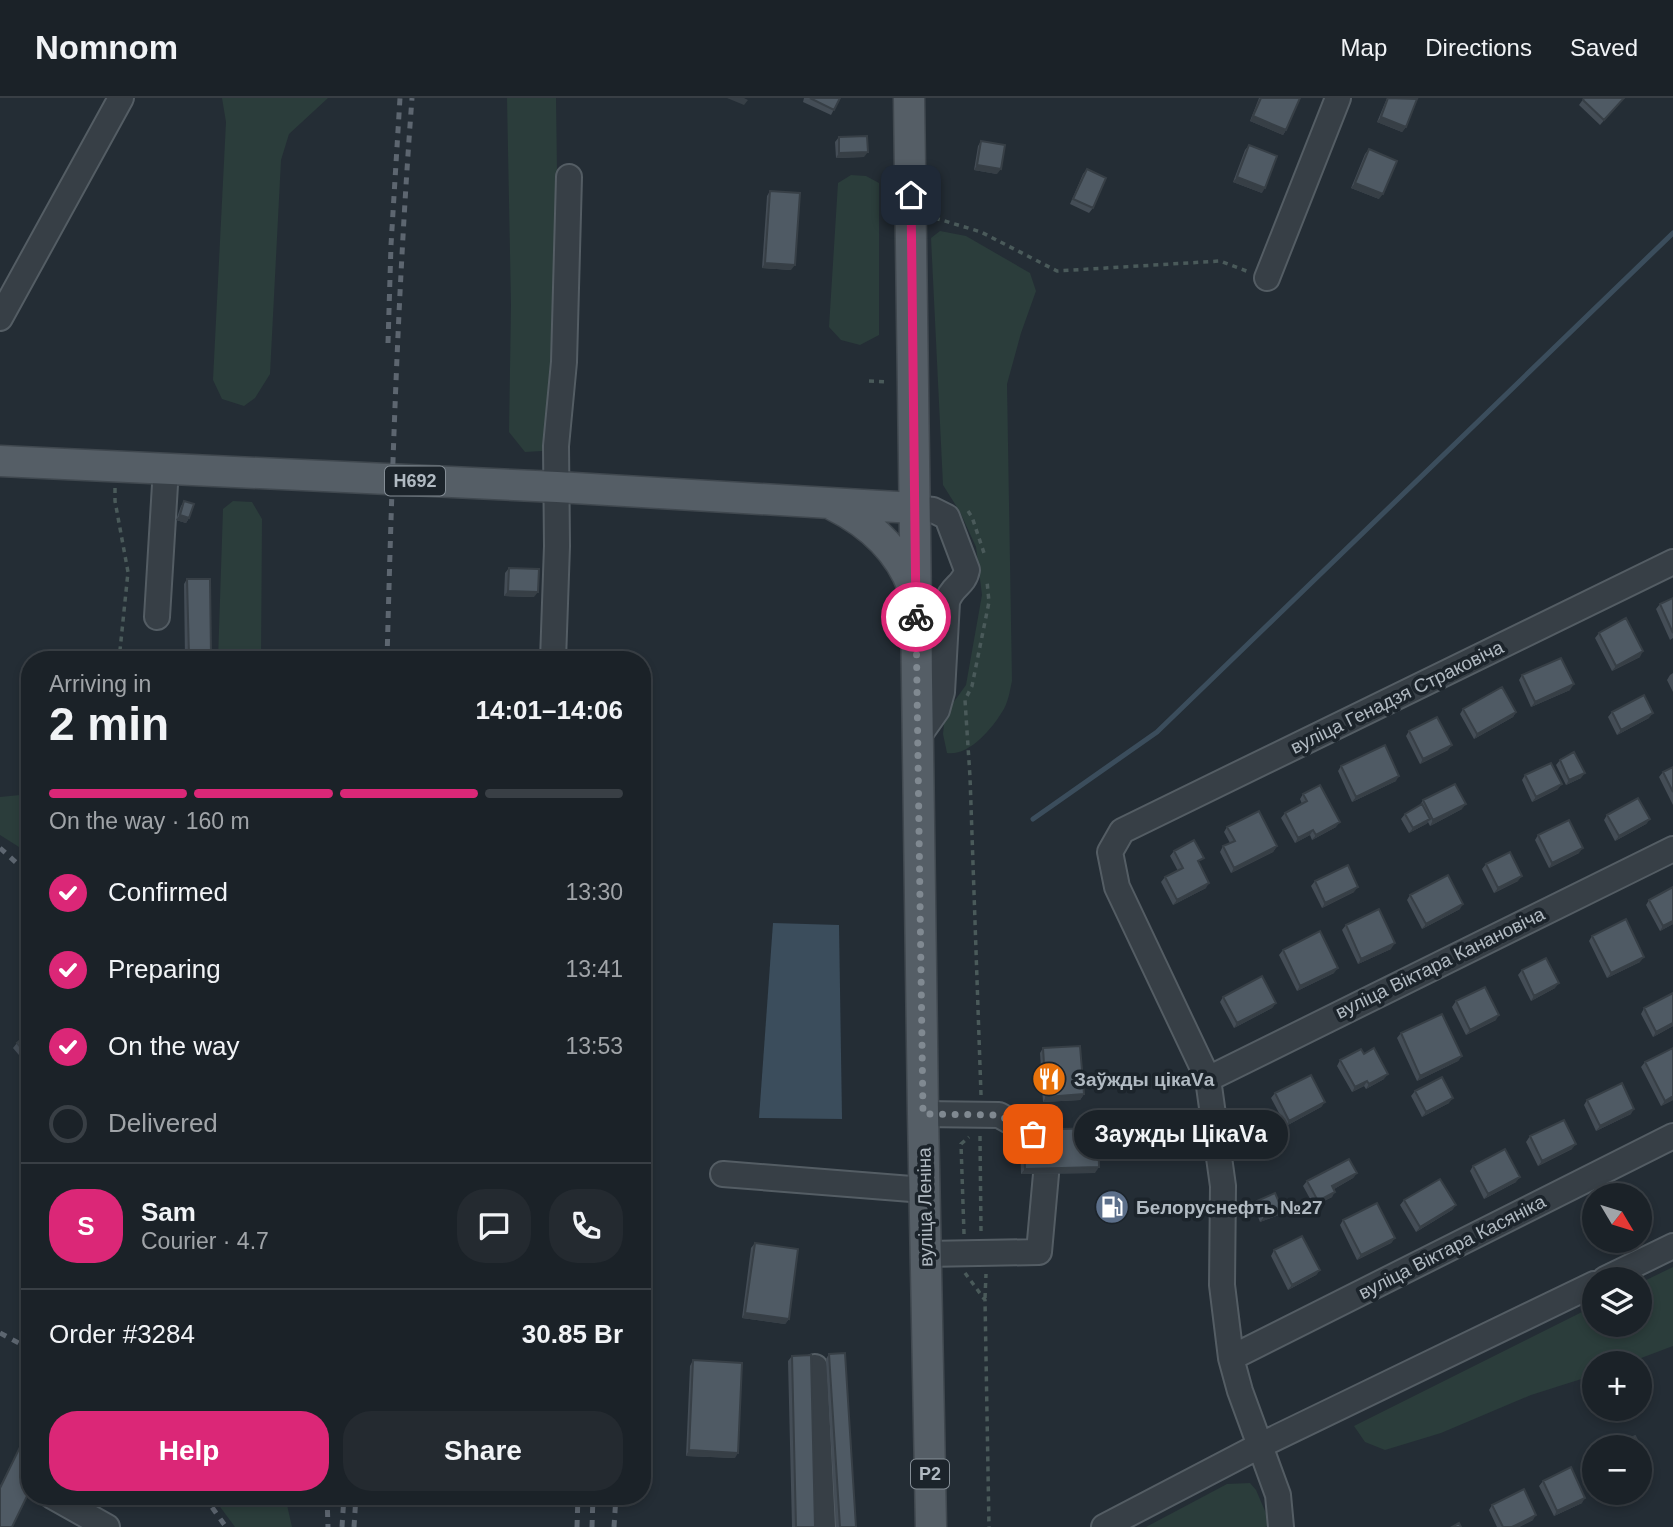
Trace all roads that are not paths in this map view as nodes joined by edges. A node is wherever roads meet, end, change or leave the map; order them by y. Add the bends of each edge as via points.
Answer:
1 (121, 98) edge
2 (909, 98) edge
3 (1338, 98) edge
4 (569, 177) dead end
5 (1268, 278) road end
6 (0, 318) edge
7 (0, 461) edge
8 (166, 468) junction
9 (556, 487) junction
10 (830, 503) junction
11 (914, 508) junction
12 (1673, 562) edge
13 (916, 595) junction
14 (157, 617) dead end
15 (553, 651) edge
16 (918, 737) junction
17 (1673, 849) edge
18 (1208, 1079) junction
19 (923, 1114) junction
20 (1033, 1134) edge
21 (1673, 1136) edge
22 (723, 1174) dead end
23 (1046, 1174) edge
24 (925, 1190) junction
25 (1673, 1246) edge
26 (926, 1254) junction
27 (1630, 1267) edge
28 (1582, 1290) edge
29 (1231, 1358) junction
30 (816, 1367) dead end
31 (1259, 1446) junction
32 (68, 1505) edge
33 (107, 1527) edge
34 (823, 1527) edge
35 (931, 1527) edge
36 (1104, 1527) edge
37 (1281, 1527) edge

1 - 6 street
2 - 11 main road, Р2
3 - 5 street
4 - 9 street
7 - 8 main road, Н692
8 - 9 main road, Н692
8 - 14 street
9 - 10 main road, Н692
9 - 15 street
10 - 11 main road, Н692
10 - 13 main road via 879,535 903,565
11 - 13 main road, вуліца Леніна / Р2
11 - 16 street via 947,517 967,570 947,602 943,692
12 - 18 street, вуліца Генадзя Страковіча via 1122,831 1110,852 1117,887
13 - 16 main road, вуліца Леніна / Р2
16 - 19 main road, вуліца Леніна / Р2
17 - 18 street, вуліца Віктара Канановіча
18 - 29 street via 1223,1185 1222,1285
19 - 20 street via 980,1126 999,1115
19 - 24 main road, вуліца Леніна / Р2
21 - 29 street, вуліца Віктара Касяніка
22 - 24 street
23 - 26 street via 1039,1252
24 - 26 main road, вуліца Леніна / Р2
25 - 27 street
26 - 35 main road, вуліца Леніна / Р2
28 - 31 street
29 - 31 street
30 - 34 street
31 - 36 street
31 - 37 street via 1278,1495
32 - 33 street

